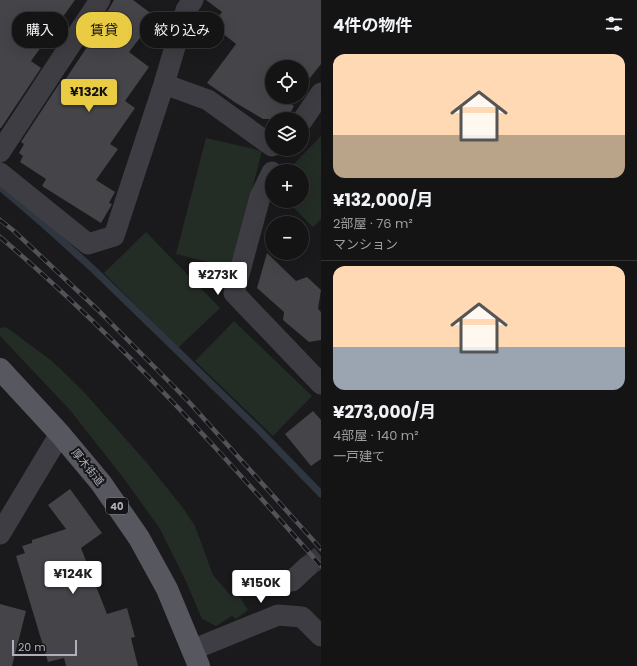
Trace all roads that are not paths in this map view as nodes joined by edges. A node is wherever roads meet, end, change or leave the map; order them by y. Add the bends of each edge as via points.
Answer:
1 (100, 0) edge
2 (184, 3) edge
3 (164, 84) junction
4 (321, 93) edge
5 (308, 112) edge
6 (265, 140) edge
7 (0, 152) edge
8 (0, 173) edge
9 (265, 186) edge
10 (0, 369) edge
11 (321, 384) edge
12 (60, 434) junction
13 (0, 534) edge
14 (321, 636) edge
15 (196, 658) edge

1 - 7 street
2 - 3 street
3 - 6 street via 208,100
3 - 8 street via 114,236 88,244
4 - 5 street
9 - 11 street via 234,293
10 - 12 main road, 厚木街道 / 40
12 - 13 street
12 - 15 main road, 厚木街道 / 40 via 102,482 139,538 167,589
14 - 15 street via 305,609 278,615

